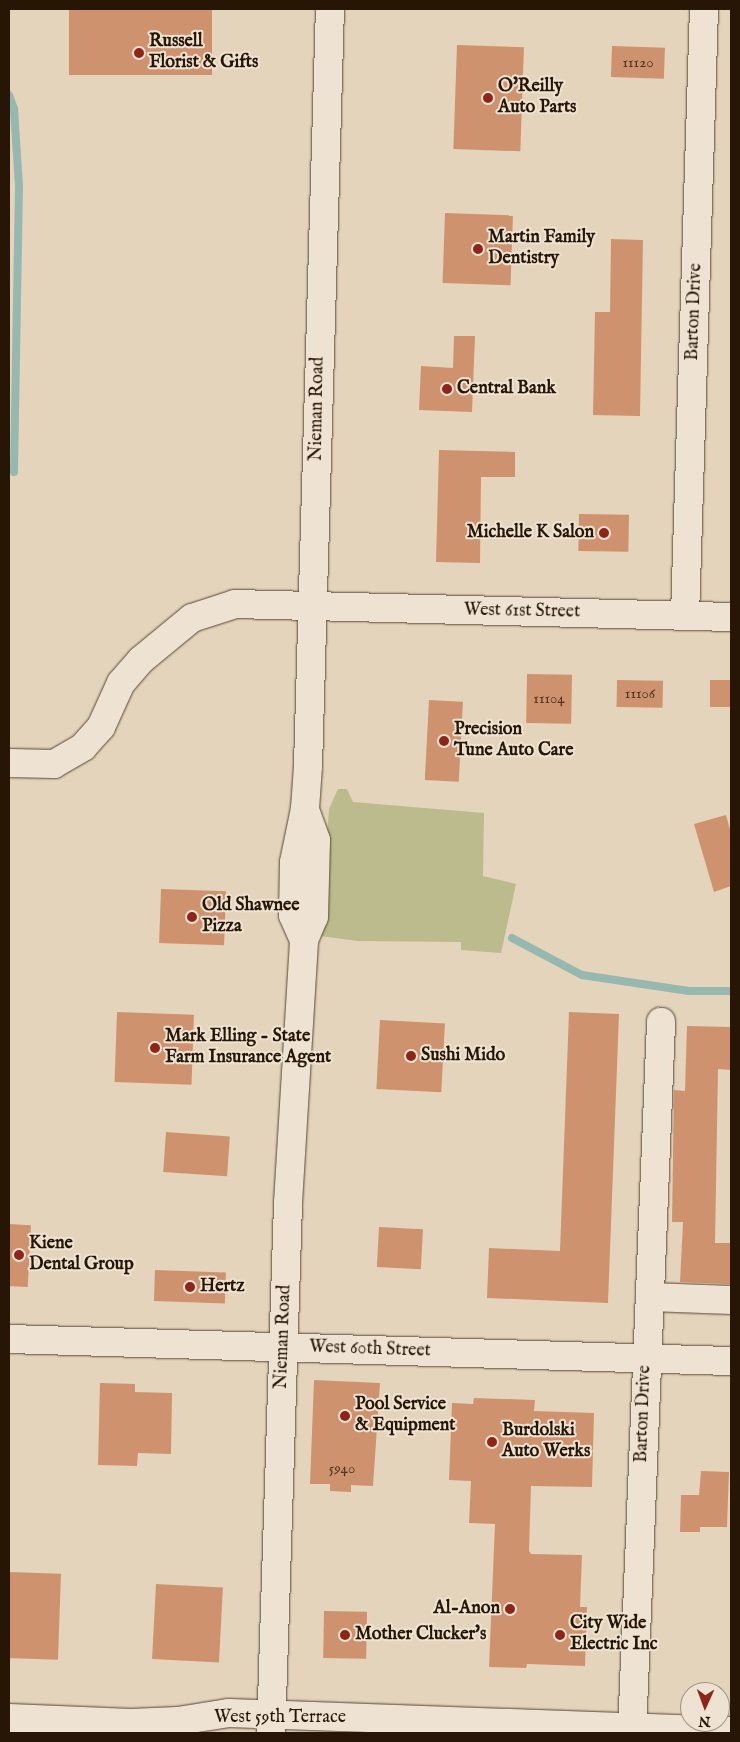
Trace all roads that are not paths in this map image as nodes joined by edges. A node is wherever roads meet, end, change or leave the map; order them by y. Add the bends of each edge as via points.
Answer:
1 (330, 9) edge
2 (704, 9) edge
3 (312, 607) junction
4 (685, 616) junction
5 (731, 617) edge
6 (9, 763) edge
7 (661, 1022) dead end
8 (650, 1297) junction
9 (731, 1300) edge
10 (9, 1339) edge
11 (284, 1347) junction
12 (646, 1358) junction
13 (731, 1361) edge
14 (9, 1718) edge
15 (271, 1724) edge
16 (632, 1730) edge
17 (731, 1731) edge

1 - 3 street, Nieman Road
2 - 4 street, Barton Drive
3 - 4 street, West 61st Street
3 - 6 street, West 61st Street via 235,604 192,618 141,660 121,683 101,726 83,747 54,764
3 - 11 street, Nieman Road via 305,809 294,848 293,915 304,940 288,1203
4 - 5 street, West 61st Street
7 - 8 street, Barton Drive
8 - 9 street
8 - 12 street, Barton Drive
10 - 11 street, West 60th Street
11 - 12 street, West 60th Street
11 - 15 street, Nieman Road
12 - 13 street, West 60th Street
12 - 16 street, Barton Drive
14 - 15 street, West 59th Terrace via 131,1723 178,1721 229,1713
15 - 16 street, West 59th Terrace
16 - 17 street, West 59th Terrace

